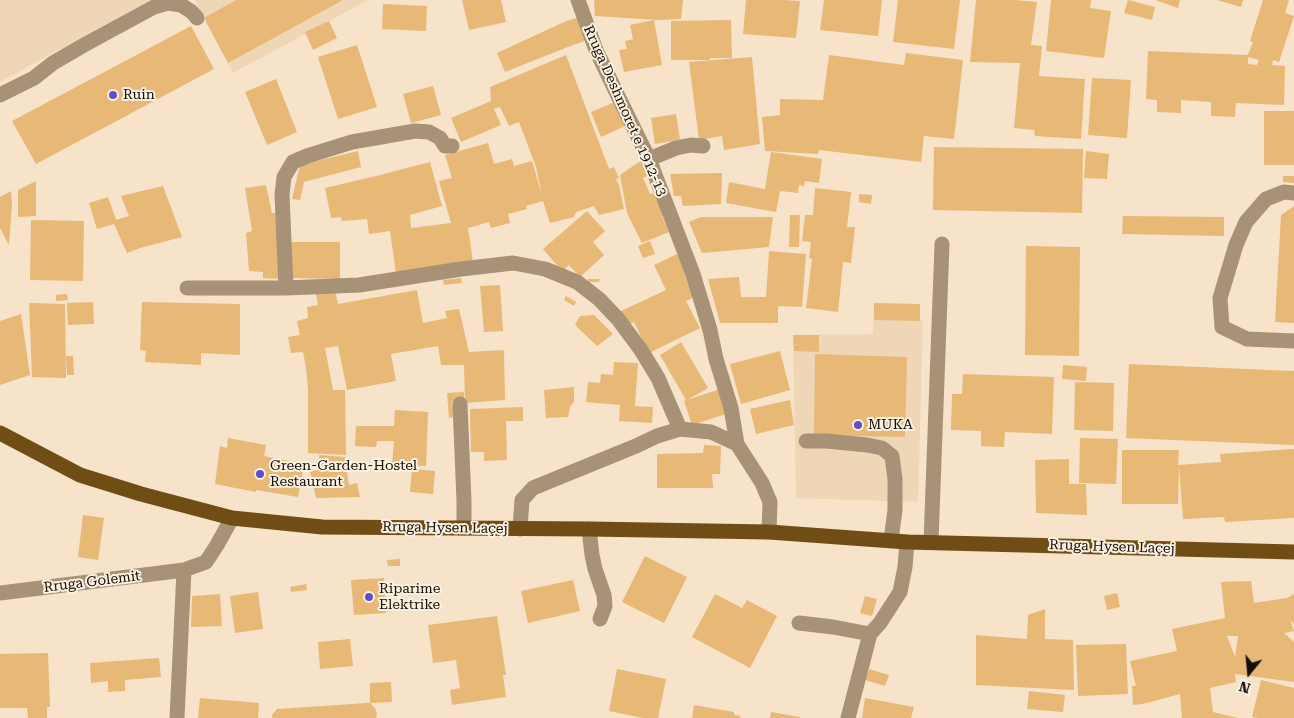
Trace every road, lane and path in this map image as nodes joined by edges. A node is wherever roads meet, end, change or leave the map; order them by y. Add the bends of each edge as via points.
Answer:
1 (578, 0) edge
2 (197, 18) dead end
3 (0, 95) edge
4 (452, 146) dead end
5 (703, 146) dead end
6 (649, 158) junction
7 (1294, 193) edge
8 (942, 244) dead end
9 (187, 288) dead end
10 (286, 288) junction
11 (1294, 341) edge
12 (460, 404) dead end
13 (680, 429) junction
14 (0, 433) edge
15 (806, 441) dead end
16 (737, 444) junction
17 (232, 518) junction
18 (464, 528) junction
19 (520, 529) junction
20 (589, 529) junction
21 (769, 532) junction
22 (891, 540) junction
23 (907, 542) junction
24 (931, 542) junction
25 (1294, 552) edge
26 (184, 570) junction
27 (0, 593) edge
28 (600, 619) dead end
29 (799, 623) dead end
30 (870, 634) junction
31 (178, 718) edge
32 (848, 718) edge

1 - 6 street, Rruga Deshmoret e 1912-13 via 596,50
2 - 3 street via 181,5 154,7
4 - 10 street via 445,146 440,138 429,132 415,132 352,142 293,162 284,177 282,196
5 - 6 street via 676,148
6 - 16 street, Rruga Deshmoret e 1912-13 via 693,274 731,408
7 - 11 street via 1284,192 1266,199 1246,222 1220,298 1222,327 1247,339
8 - 24 street
9 - 10 street
10 - 13 street via 359,285 513,264 545,269 577,282 618,319 658,378
12 - 18 street
13 - 16 street via 711,432
13 - 19 street via 533,488 522,500
14 - 17 main road, Rruga Hysen Laçej via 80,475
15 - 22 street via 867,445 882,448 892,456 895,479
16 - 21 street, Rruga Deshmoret e 1912-13 via 762,482 770,502
17 - 18 main road, Rruga Hysen Laçej via 322,527
17 - 26 street, Rruga Golemit via 206,562
18 - 19 main road, Rruga Hysen Laçej
19 - 20 main road, Rruga Hysen Laçej
20 - 21 main road, Rruga Hysen Laçej
20 - 28 street via 595,570 604,595 605,606
21 - 22 main road, Rruga Hysen Laçej
22 - 23 main road, Rruga Hysen Laçej
23 - 24 main road, Rruga Hysen Laçej
23 - 30 street via 900,592
24 - 25 main road, Rruga Hysen Laçej
26 - 27 street, Rruga Golemit
26 - 31 street
29 - 30 street
30 - 32 street

